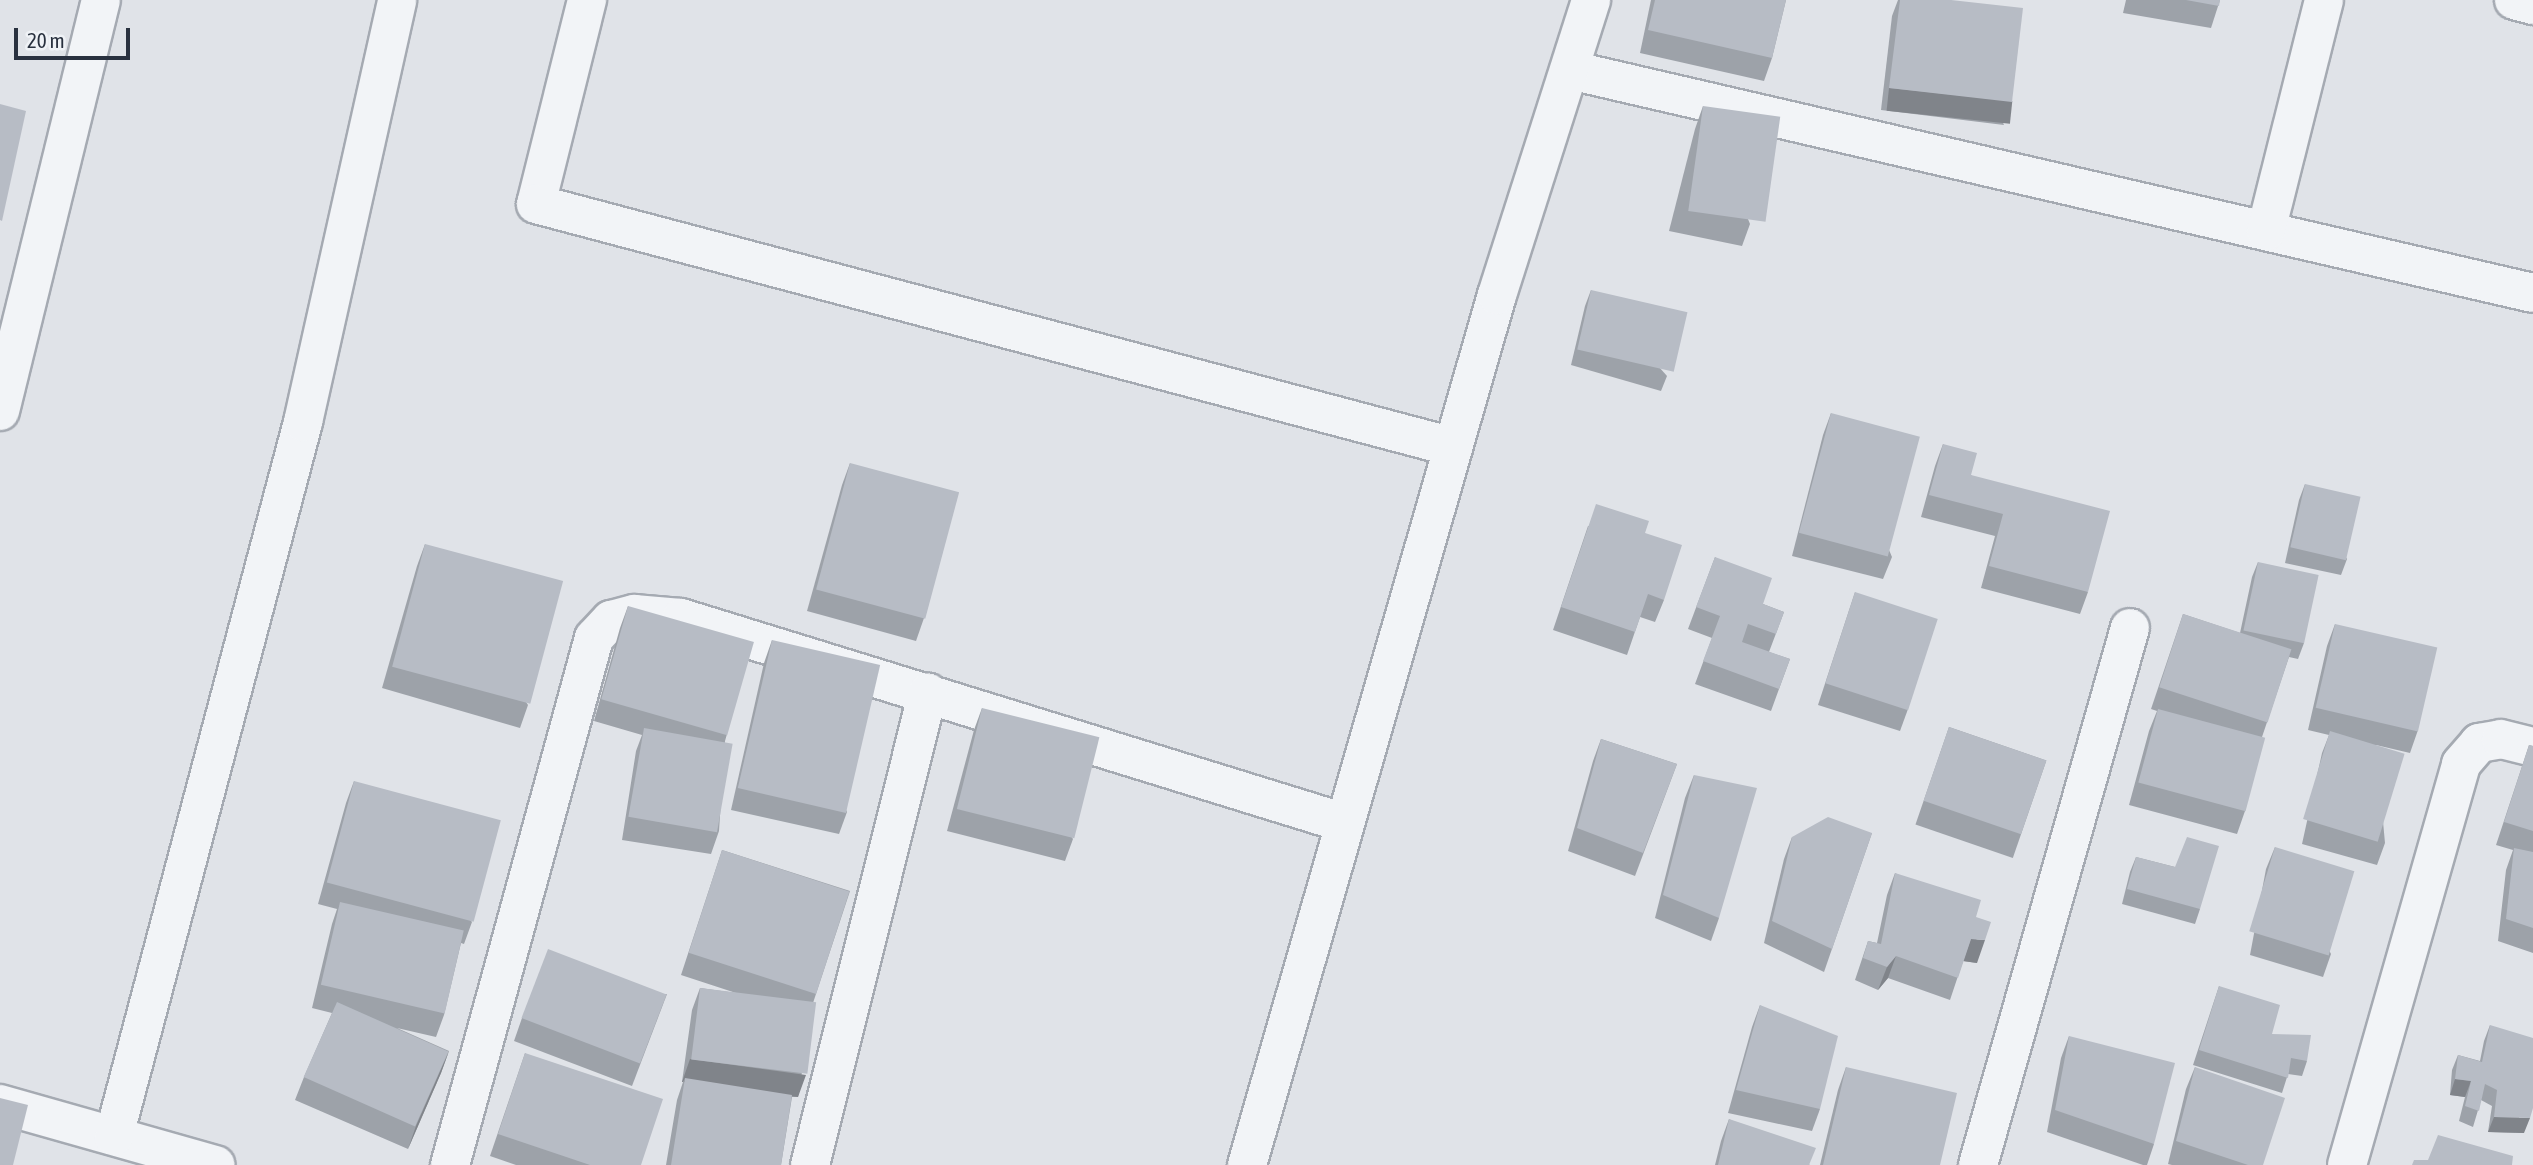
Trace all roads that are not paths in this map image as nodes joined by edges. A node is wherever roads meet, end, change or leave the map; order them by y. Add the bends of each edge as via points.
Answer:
1 (101, 0) edge
2 (397, 0) edge
3 (587, 0) edge
4 (1591, 0) edge
5 (2324, 0) edge
6 (2514, 0) edge
7 (2533, 5) edge
8 (1570, 70) junction
9 (2266, 231) junction
10 (2533, 293) edge
11 (0, 411) edge
12 (1453, 447) junction
13 (2130, 628) dead end
14 (928, 692) junction
15 (2533, 747) edge
16 (1345, 823) junction
17 (0, 1104) edge
18 (114, 1136) junction
19 (216, 1165) edge
20 (450, 1165) edge
21 (810, 1165) edge
22 (1247, 1165) edge
23 (1978, 1165) edge
24 (2347, 1165) edge

1 - 11 street
2 - 18 street via 303,422
3 - 12 street via 536,204
4 - 8 street
5 - 9 street
6 - 7 street
8 - 9 street
8 - 12 street
9 - 10 street
12 - 16 street
13 - 23 street
14 - 16 street
14 - 20 street via 681,618 634,614 611,620 594,638
14 - 21 street
15 - 24 street via 2501,738 2479,743 2461,764
16 - 22 street
17 - 18 street
18 - 19 street

